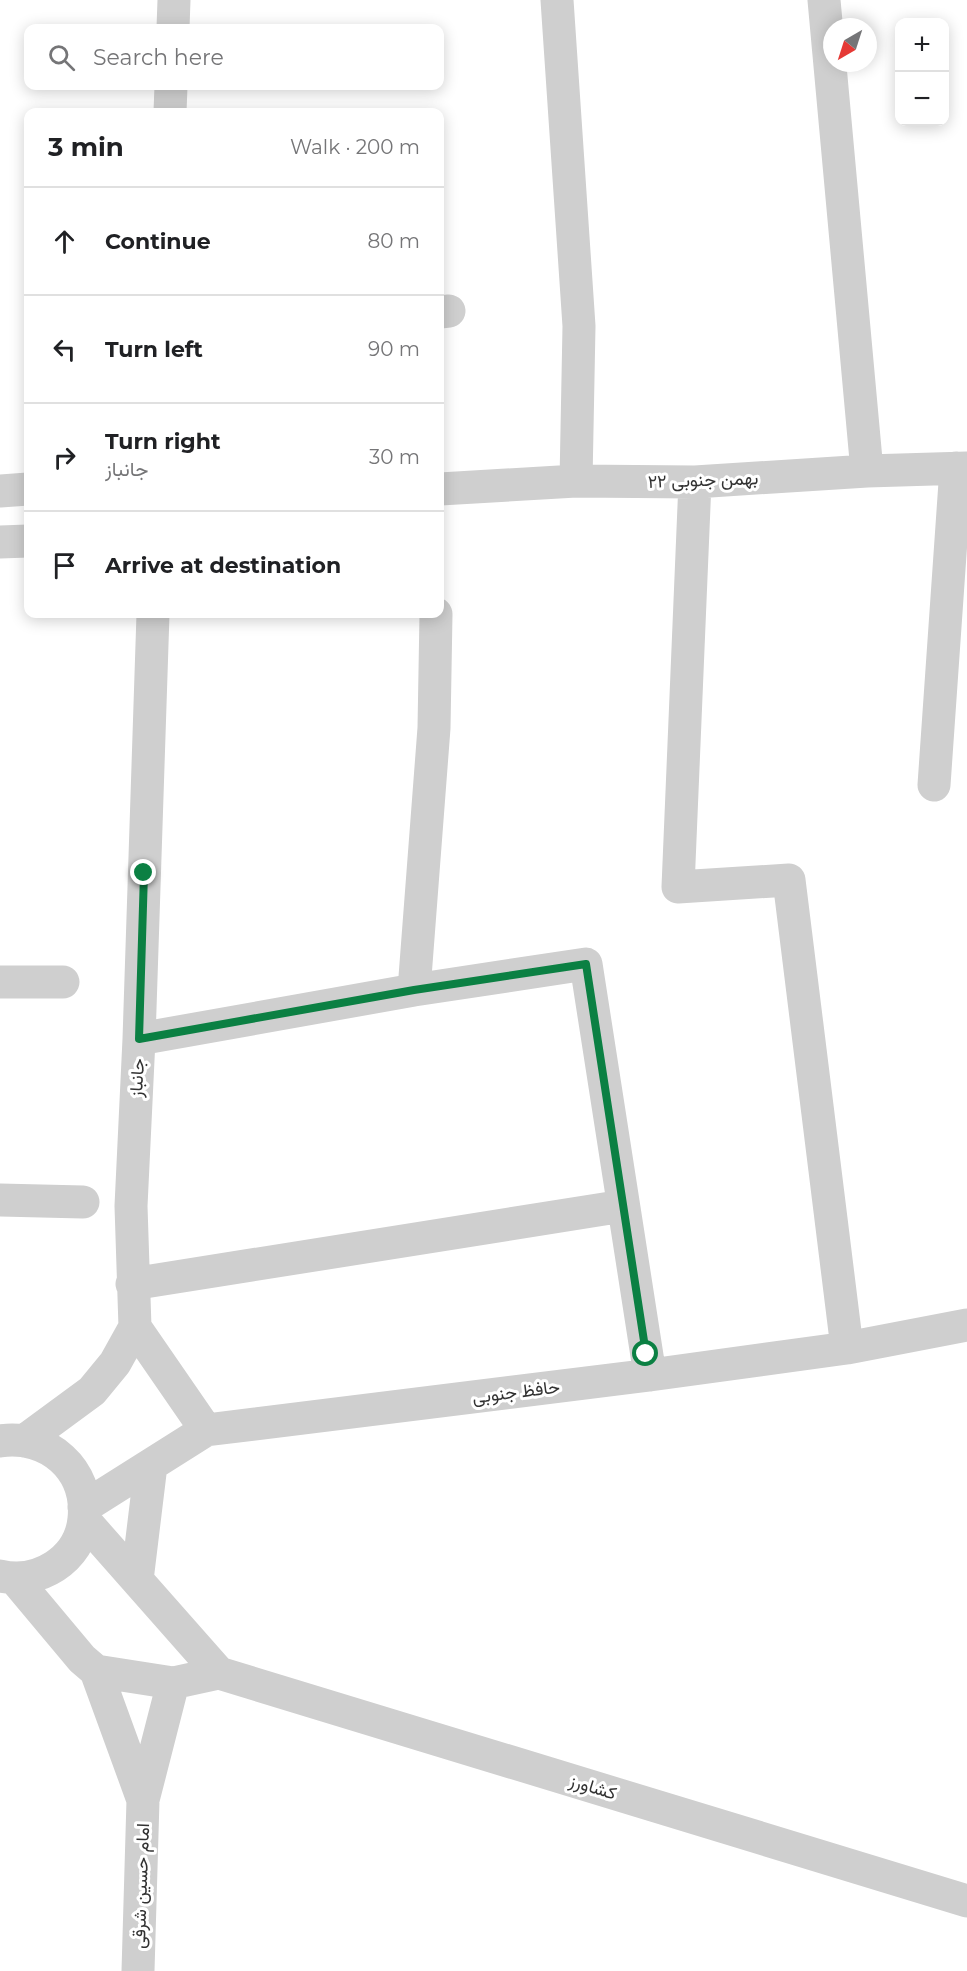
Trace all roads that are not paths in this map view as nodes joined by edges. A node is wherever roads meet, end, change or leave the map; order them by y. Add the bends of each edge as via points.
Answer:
1 (174, 0) edge
2 (558, 0) edge
3 (824, 0) edge
4 (173, 24) edge
5 (171, 90) edge
6 (170, 108) edge
7 (962, 468) edge
8 (867, 471) junction
9 (576, 482) junction
10 (695, 482) junction
11 (24, 489) edge
12 (444, 489) edge
13 (0, 492) edge
14 (24, 541) edge
15 (0, 542) edge
16 (153, 618) edge
17 (436, 618) edge
18 (934, 785) dead end
19 (0, 982) edge
20 (63, 982) dead end
21 (414, 990) junction
22 (139, 1039) junction
23 (0, 1200) edge
24 (83, 1202) dead end
25 (623, 1206) junction
26 (132, 1284) junction
27 (967, 1325) edge
28 (135, 1327) junction
29 (847, 1348) junction
30 (650, 1375) junction
31 (206, 1430) junction
32 (12, 1441) edge
33 (151, 1465) junction
34 (84, 1513) junction
35 (7, 1578) edge
36 (138, 1580) junction
37 (96, 1671) junction
38 (219, 1673) junction
39 (173, 1683) junction
40 (143, 1800) junction
41 (967, 1901) edge
42 (138, 1971) edge

1 - 4 street
2 - 9 street via 579,326
3 - 8 street
5 - 6 street
7 - 8 street, ۲۲ بهمن جنوبی
7 - 18 street
8 - 10 street, ۲۲ بهمن جنوبی
9 - 10 street, ۲۲ بهمن جنوبی
9 - 12 street, ۲۲ بهمن جنوبی
10 - 29 street via 678,887 789,880
11 - 13 street
14 - 15 street
16 - 22 street, جانباز
17 - 21 street via 434,728
19 - 20 street
21 - 22 street
21 - 25 street via 586,964
22 - 26 street, جانباز via 131,1206
23 - 24 street
25 - 26 street
25 - 30 street
26 - 28 street, جانباز
27 - 29 street, حافظ جنوبی
28 - 31 street
28 - 32 street via 115,1363 92,1391
29 - 30 street, حافظ جنوبی
30 - 31 street, حافظ جنوبی
31 - 33 street, حافظ جنوبی
32 - 34 street via 39,1444 60,1456 75,1474
33 - 34 street, حافظ جنوبی
33 - 36 street
34 - 35 street via 79,1539 53,1569 34,1577
34 - 36 street
35 - 37 street
36 - 38 street
37 - 39 street
37 - 40 street
38 - 39 street
38 - 41 street, کشاورز
39 - 40 street
40 - 42 street, امام حسین شرقی

